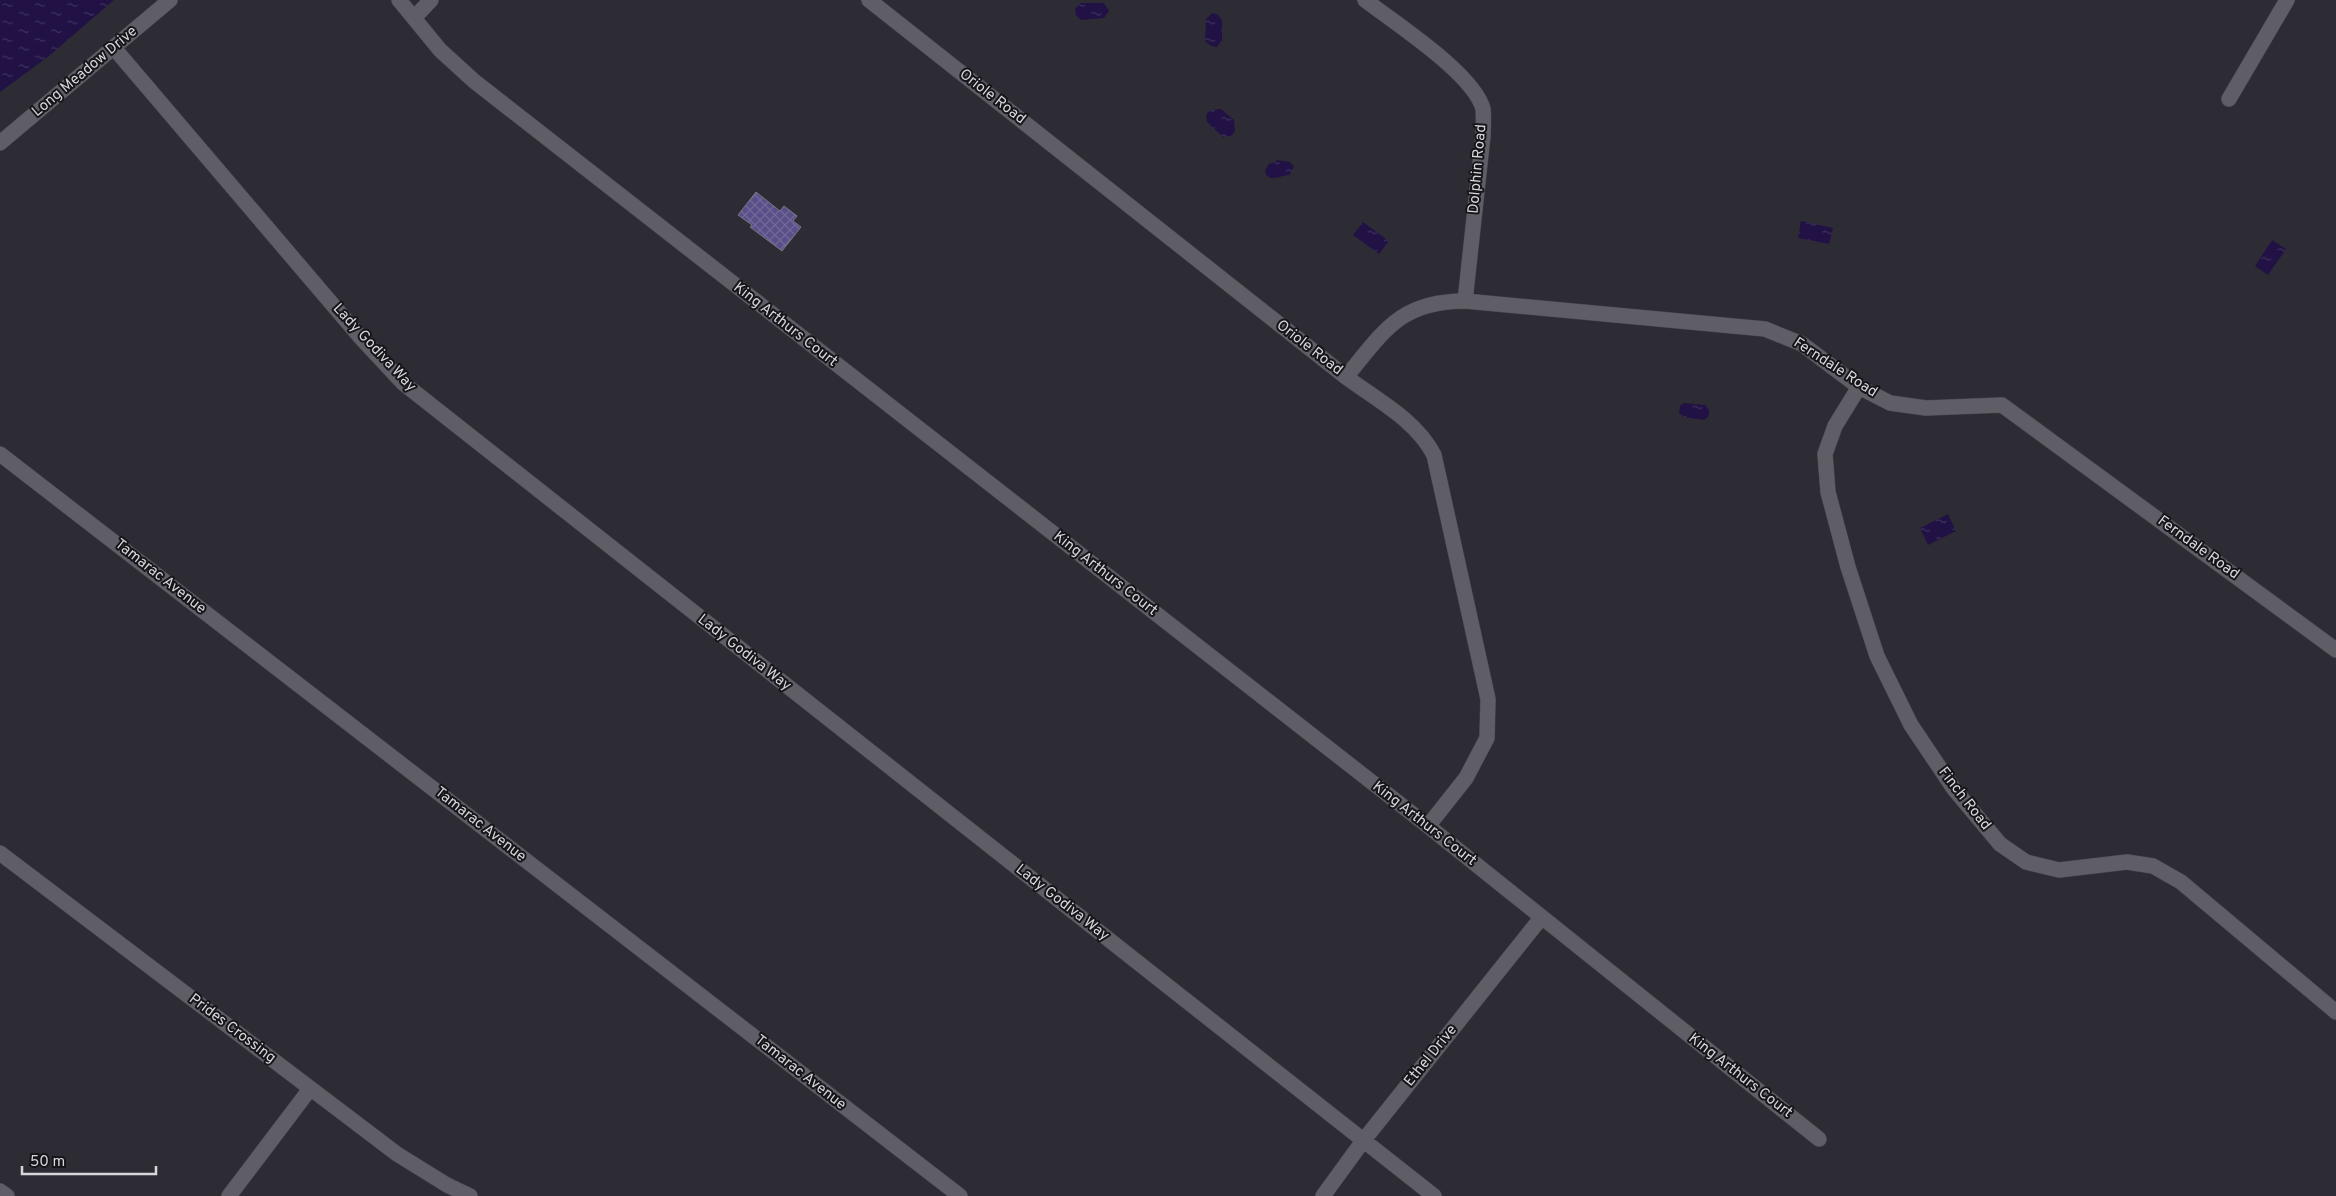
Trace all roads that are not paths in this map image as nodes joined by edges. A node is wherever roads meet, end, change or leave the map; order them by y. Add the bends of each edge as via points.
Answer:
1 (170, 0) edge
2 (399, 0) edge
3 (431, 0) edge
4 (869, 0) edge
5 (1366, 0) edge
6 (2287, 0) edge
7 (414, 18) junction
8 (114, 48) junction
9 (2229, 99) dead end
10 (0, 143) edge
11 (1465, 301) junction
12 (1346, 377) junction
13 (1859, 388) junction
14 (0, 454) edge
15 (2336, 650) edge
16 (1428, 826) junction
17 (0, 853) edge
18 (1541, 918) junction
19 (2336, 1012) edge
20 (310, 1088) junction
21 (1820, 1139) dead end
22 (1363, 1141) junction
23 (0, 1191) edge
24 (7, 1196) edge
25 (229, 1196) edge
26 (470, 1196) edge
27 (960, 1196) edge
28 (1323, 1196) edge
29 (1434, 1196) edge

1 - 8 street, Long Meadow Drive
2 - 7 street, King Arthurs Court
3 - 7 street
4 - 12 street, Oriole Road
5 - 11 street, Dolphin Road via 1450,65 1469,84 1483,109 1483,136
6 - 9 street
7 - 16 street, King Arthurs Court via 440,50 474,81
8 - 10 street, Long Meadow Drive
8 - 22 street, Lady Godiva Way via 403,383
11 - 12 street, Ferndale Road via 1441,301 1412,310 1386,328
11 - 13 street, Ferndale Road via 1765,329 1802,344
12 - 16 street, Oriole Road via 1414,426 1426,438 1434,455 1488,698 1486,738 1466,778
13 - 15 street, Ferndale Road via 1890,403 1926,408 2002,405
13 - 19 street, Finch Road via 1834,426 1825,454 1828,492 1877,656 1911,725 1954,790 2000,844 2026,862 2059,870 2126,862 2152,866 2181,882
14 - 27 street, Tamarac Avenue
16 - 18 street, King Arthurs Court
17 - 20 street, Prides Crossing
18 - 21 street, King Arthurs Court
18 - 22 street, Ethel Drive
20 - 25 street
20 - 26 street, Prides Crossing via 396,1154 447,1186
22 - 28 street, Ethel Drive
22 - 29 street, Lady Godiva Way
23 - 24 street

